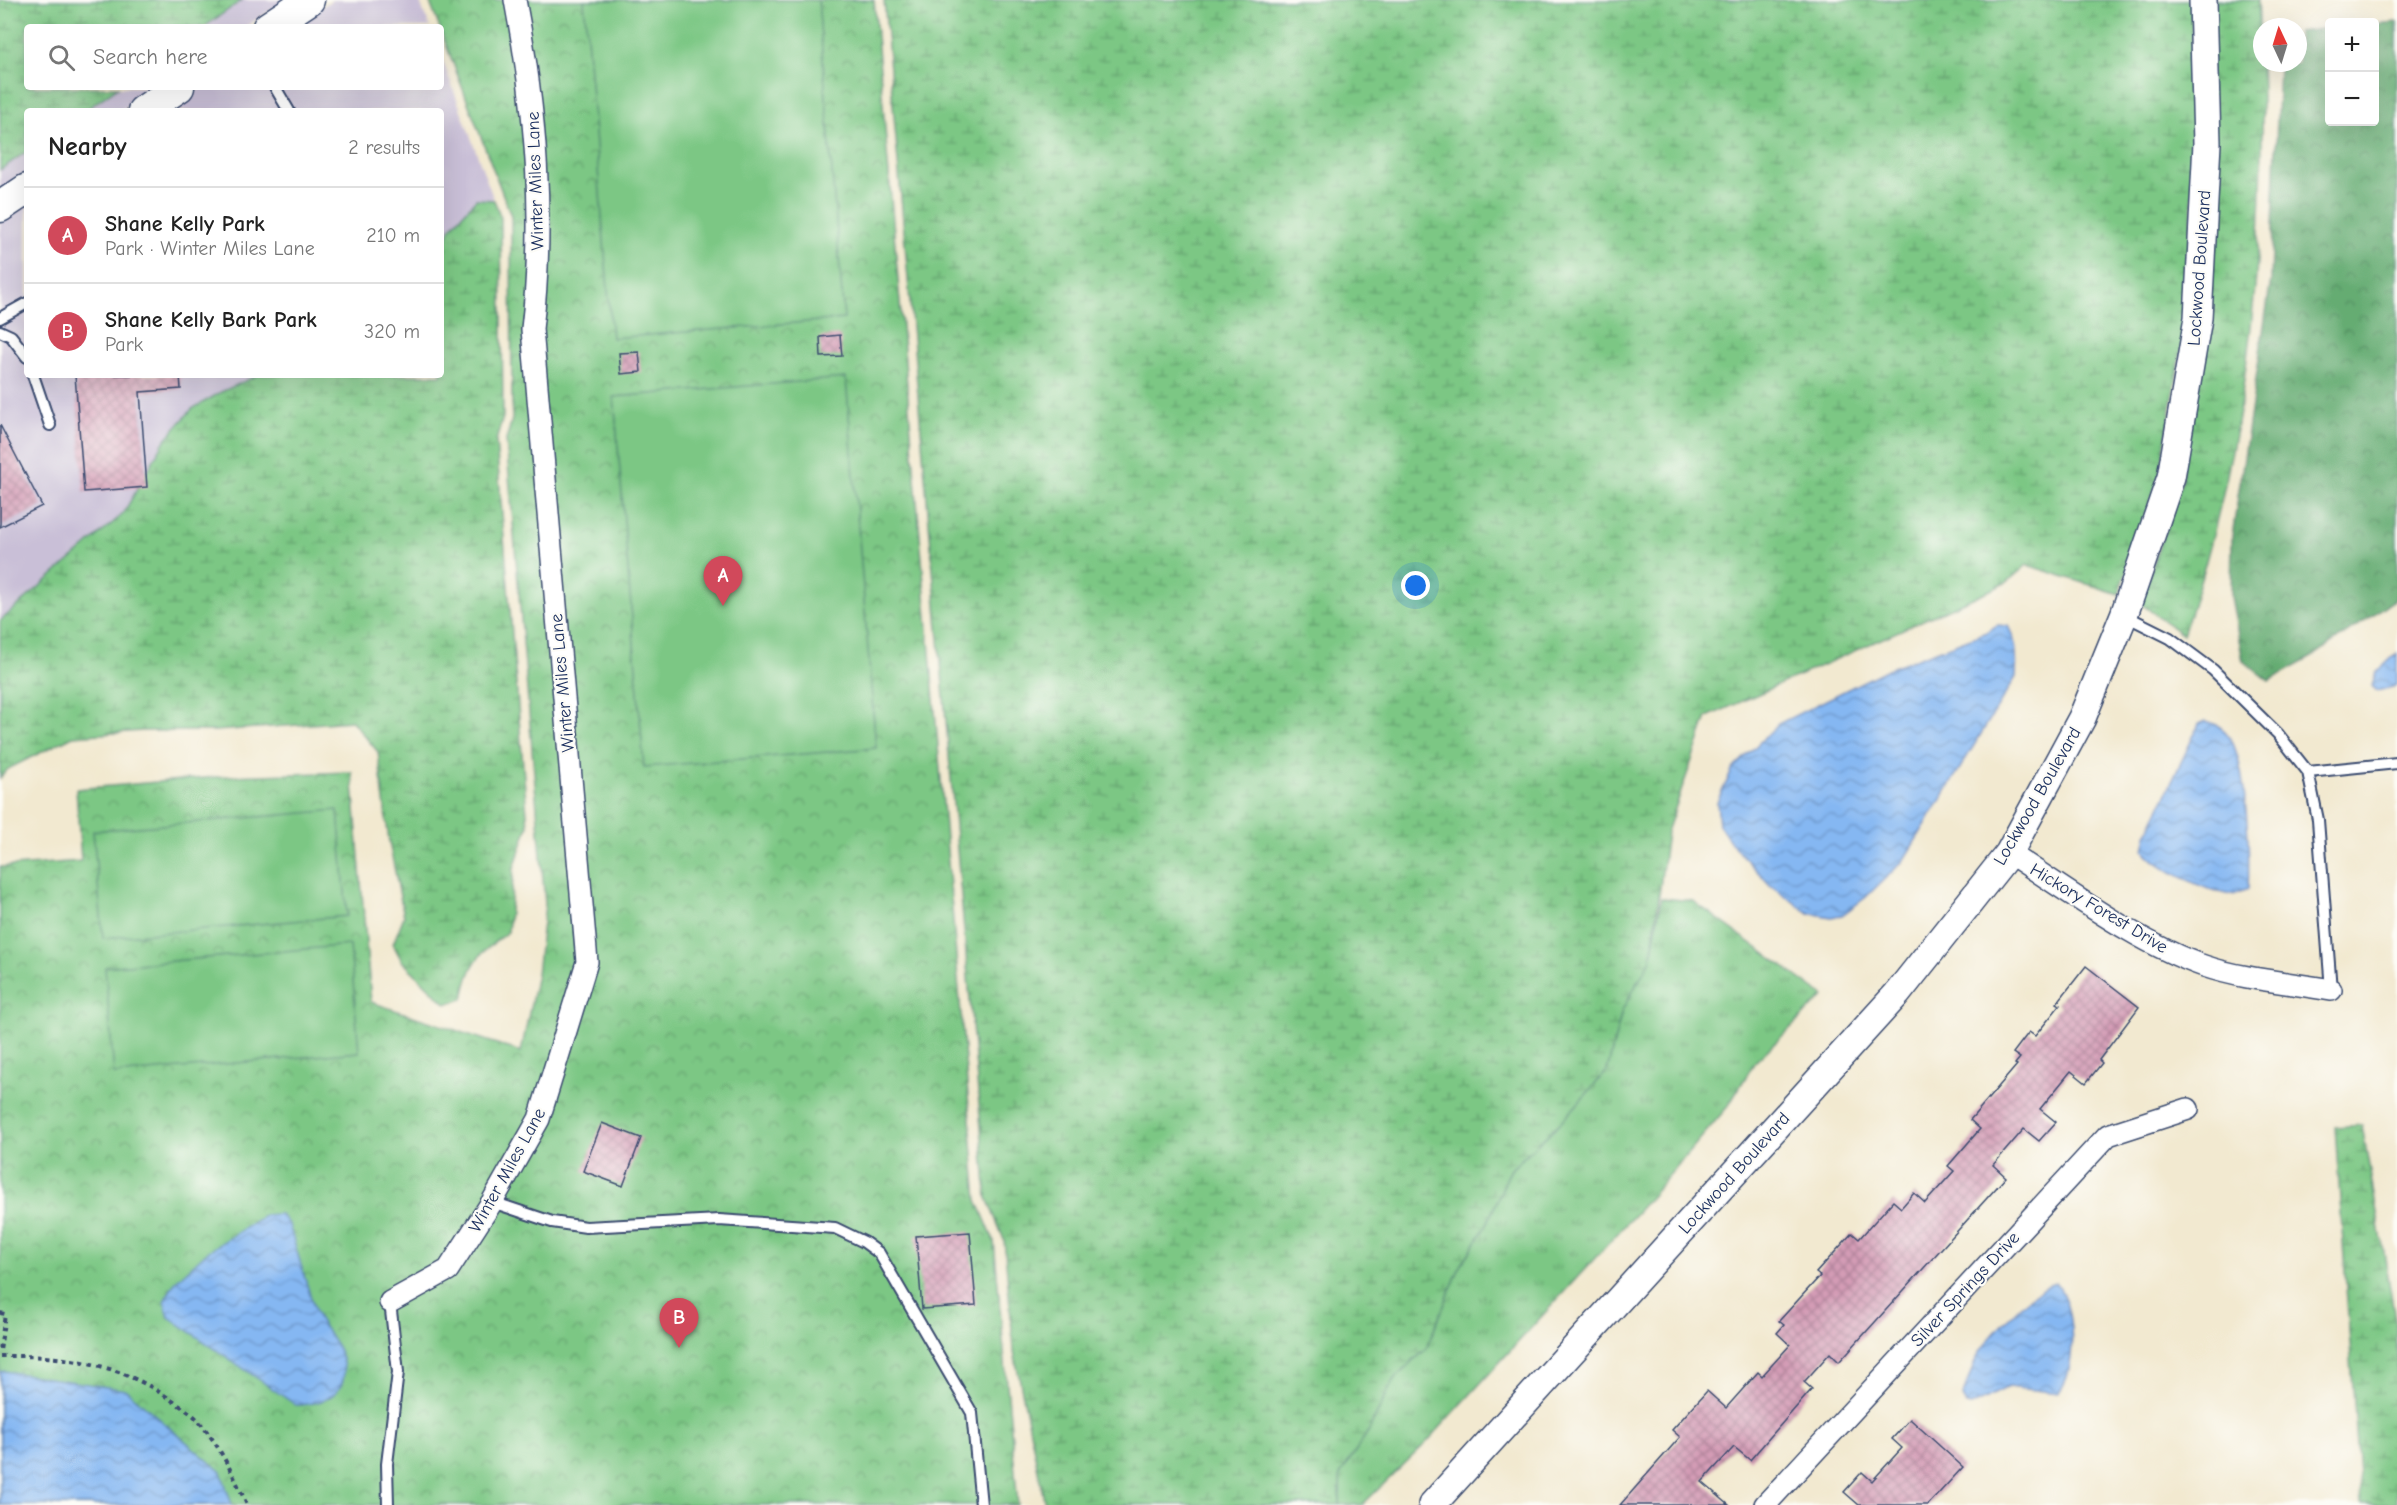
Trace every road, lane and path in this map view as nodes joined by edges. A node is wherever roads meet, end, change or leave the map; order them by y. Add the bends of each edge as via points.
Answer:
1 (309, 0) edge
2 (515, 0) edge
3 (2203, 0) edge
4 (273, 24) edge
5 (174, 90) edge
6 (277, 90) edge
7 (148, 108) edge
8 (288, 108) edge
9 (24, 191) edge
10 (0, 207) edge
11 (24, 305) edge
12 (0, 318) edge
13 (0, 331) edge
14 (24, 353) edge
15 (34, 378) edge
16 (50, 425) dead end
17 (2124, 615) junction
18 (2397, 763) edge
19 (2308, 772) junction
20 (2008, 853) junction
21 (2331, 990) joint
22 (2188, 1109) dead end
23 (492, 1202) junction
24 (390, 1302) joint
25 (0, 1313) edge
26 (0, 1354) edge
27 (247, 1505) edge
28 (388, 1505) edge
29 (981, 1505) edge
30 (1432, 1505) edge
31 (1765, 1505) edge

1 - 4 main road
2 - 23 street, Winter Miles Lane via 530,78 540,226 532,339 587,962 539,1119
3 - 17 street, Lockwood Boulevard via 2207,143 2198,318 2171,477
5 - 7 main road
6 - 8 lane
9 - 10 main road
11 - 12 lane
13 - 14 lane via 11,336
15 - 16 lane
17 - 19 lane via 2170,638 2213,670 2278,734
17 - 20 street, Lockwood Boulevard via 2082,718
18 - 19 lane
19 - 21 lane via 2318,820
20 - 21 street, Hickory Forest Drive via 2159,947 2204,966
20 - 30 street, Lockwood Boulevard via 1897,994
22 - 31 street, Silver Springs Drive via 2108,1135
23 - 24 street, Winter Miles Lane via 448,1270
23 - 29 lane via 552,1222 586,1227 719,1220 767,1222 835,1228 864,1242 879,1254 972,1413
24 - 28 lane via 398,1372 387,1464
25 - 26 path via 5,1314
26 - 27 path via 48,1355 88,1362 145,1382 195,1417 227,1461

